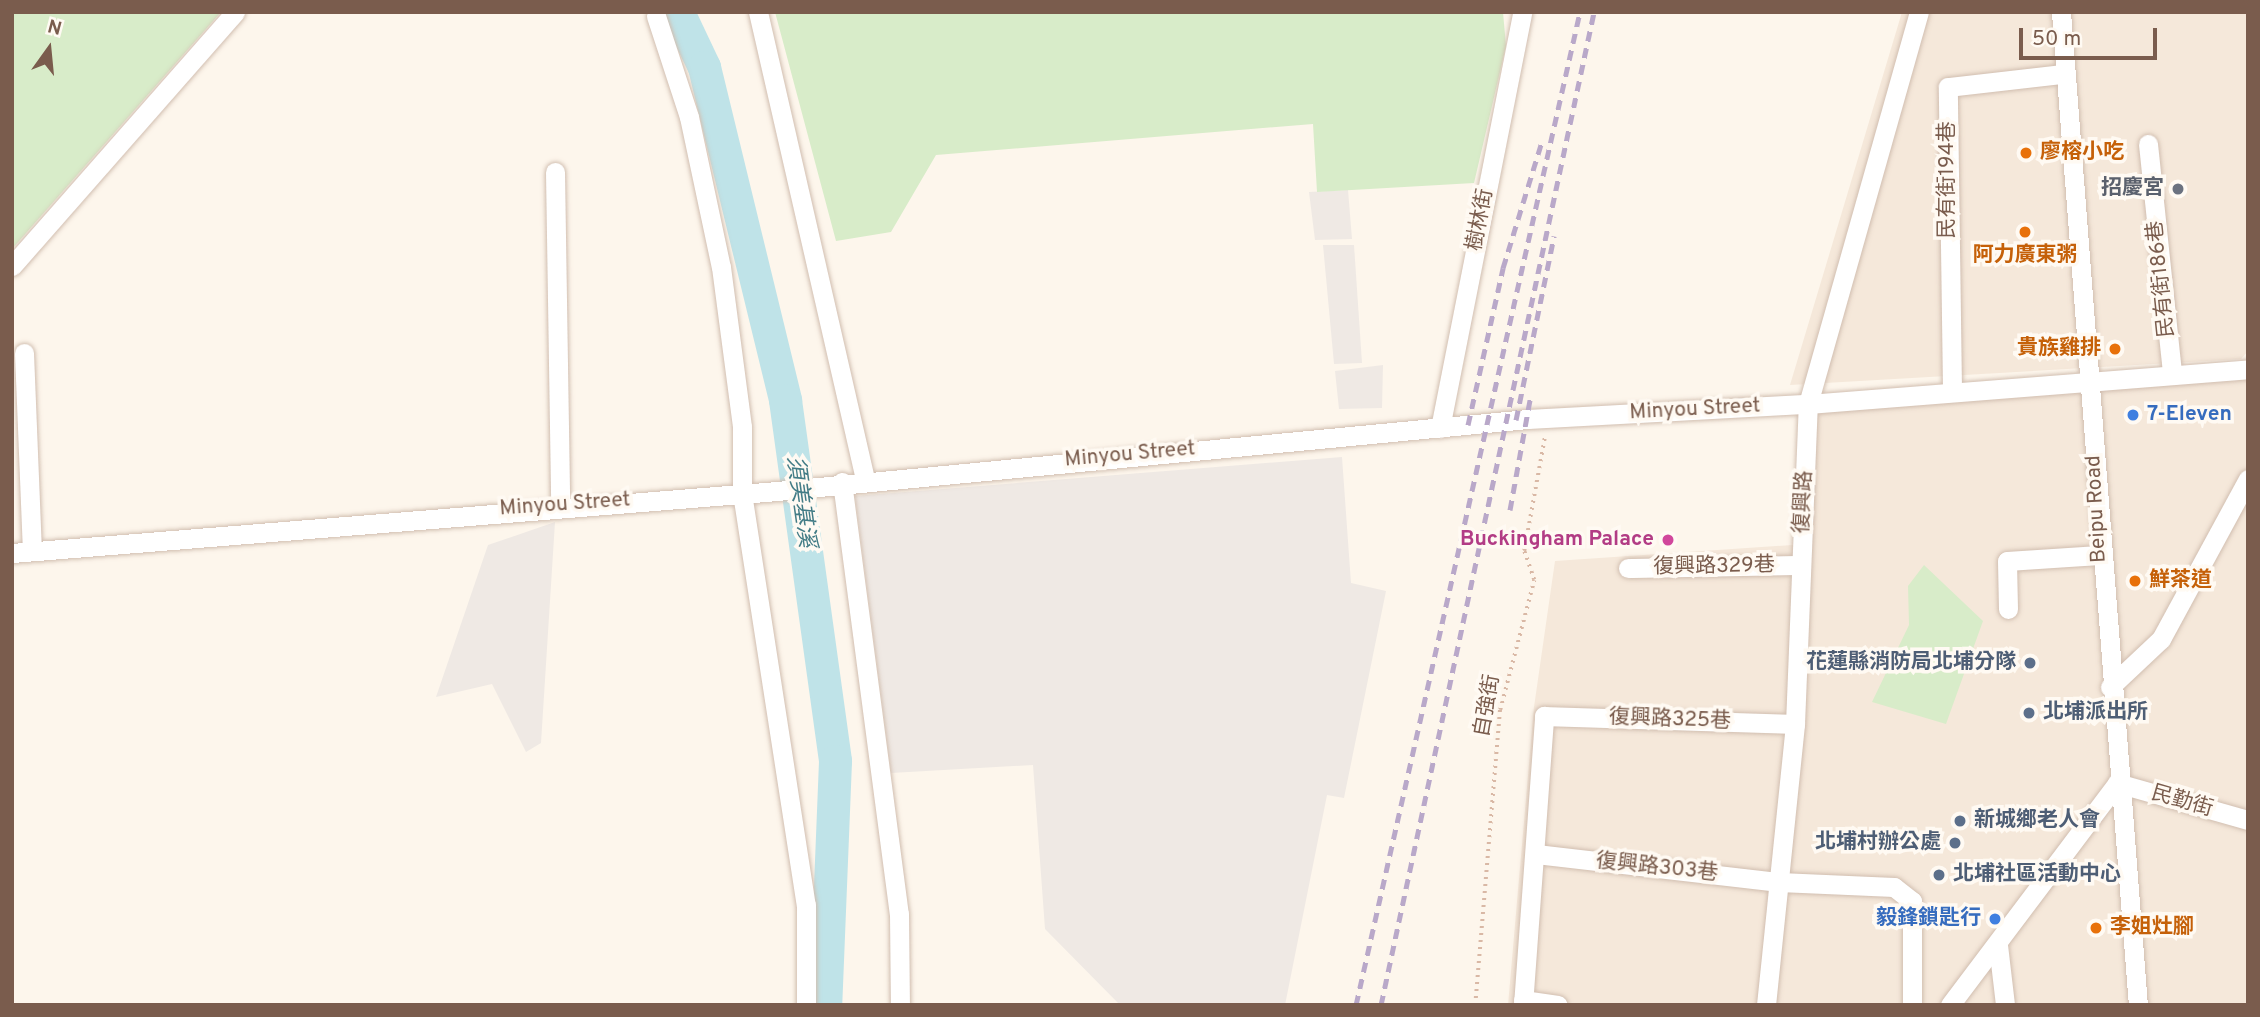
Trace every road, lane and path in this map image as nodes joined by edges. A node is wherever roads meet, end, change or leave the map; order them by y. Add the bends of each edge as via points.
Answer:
1 (235, 12) edge
2 (758, 12) edge
3 (1522, 12) edge
4 (1919, 12) edge
5 (2061, 12) edge
6 (656, 16) dead end
7 (2062, 74) junction
8 (2148, 144) dead end
9 (555, 172) dead end
10 (12, 266) edge
11 (24, 353) dead end
12 (2248, 369) edge
13 (2172, 373) junction
14 (2090, 377) junction
15 (1952, 389) junction
16 (1808, 404) junction
17 (1546, 418) junction
18 (1440, 428) junction
19 (865, 478) junction
20 (2248, 479) edge
21 (842, 481) junction
22 (742, 493) junction
23 (2242, 501) edge
24 (560, 505) junction
25 (22, 552) edge
26 (2099, 555) junction
27 (1801, 565) junction
28 (1628, 568) dead end
29 (2008, 608) dead end
30 (2110, 687) junction
31 (1795, 724) junction
32 (2117, 783) junction
33 (2248, 820) edge
34 (1536, 854) junction
35 (1779, 881) junction
36 (1998, 945) junction
37 (1523, 1002) edge
38 (806, 1005) edge
39 (900, 1005) edge
40 (1475, 1005) edge
41 (1558, 1005) edge
42 (1766, 1005) edge
43 (1912, 1005) edge
44 (1950, 1005) edge
45 (2005, 1005) edge
46 (2138, 1005) edge

1 - 10 street
2 - 19 street
3 - 18 street, 樹林街
4 - 16 street, 復興路
5 - 7 street, Beipu Road
6 - 22 street via 689,117 721,267 742,427
7 - 14 street, Beipu Road
7 - 15 street, 民有街194巷 via 1948,87
8 - 13 street, 民有街186巷
9 - 24 street
11 - 25 street
12 - 13 street, Minyou Street
13 - 14 street, Minyou Street
14 - 15 street, Minyou Street
14 - 26 street, Beipu Road
15 - 16 street, Minyou Street
16 - 17 street, Minyou Street
16 - 27 street, 復興路
17 - 18 street, Minyou Street
17 - 40 path, 自強街 via 1542,480 1524,551 1534,580 1500,710
18 - 19 street, Minyou Street
19 - 21 street, Minyou Street
20 - 23 street
21 - 22 street, Minyou Street
21 - 39 street via 899,914
22 - 24 street, Minyou Street
22 - 38 street via 806,905
23 - 30 street via 2161,639
24 - 25 street, Minyou Street
26 - 29 street via 2007,561
26 - 30 street, Beipu Road
27 - 28 street, 復興路329巷
27 - 31 street, 復興路
30 - 32 street, Beipu Road
31 - 34 street, 復興路325巷 via 1544,716
31 - 35 street, 復興路
32 - 33 street, 民勤街
32 - 36 street
32 - 46 street, Beipu Road
34 - 35 street, 復興路303巷
34 - 37 street
35 - 42 street, 復興路
35 - 43 street, 復興路303巷 via 1894,887 1912,901
36 - 44 street
36 - 45 street
37 - 41 street

